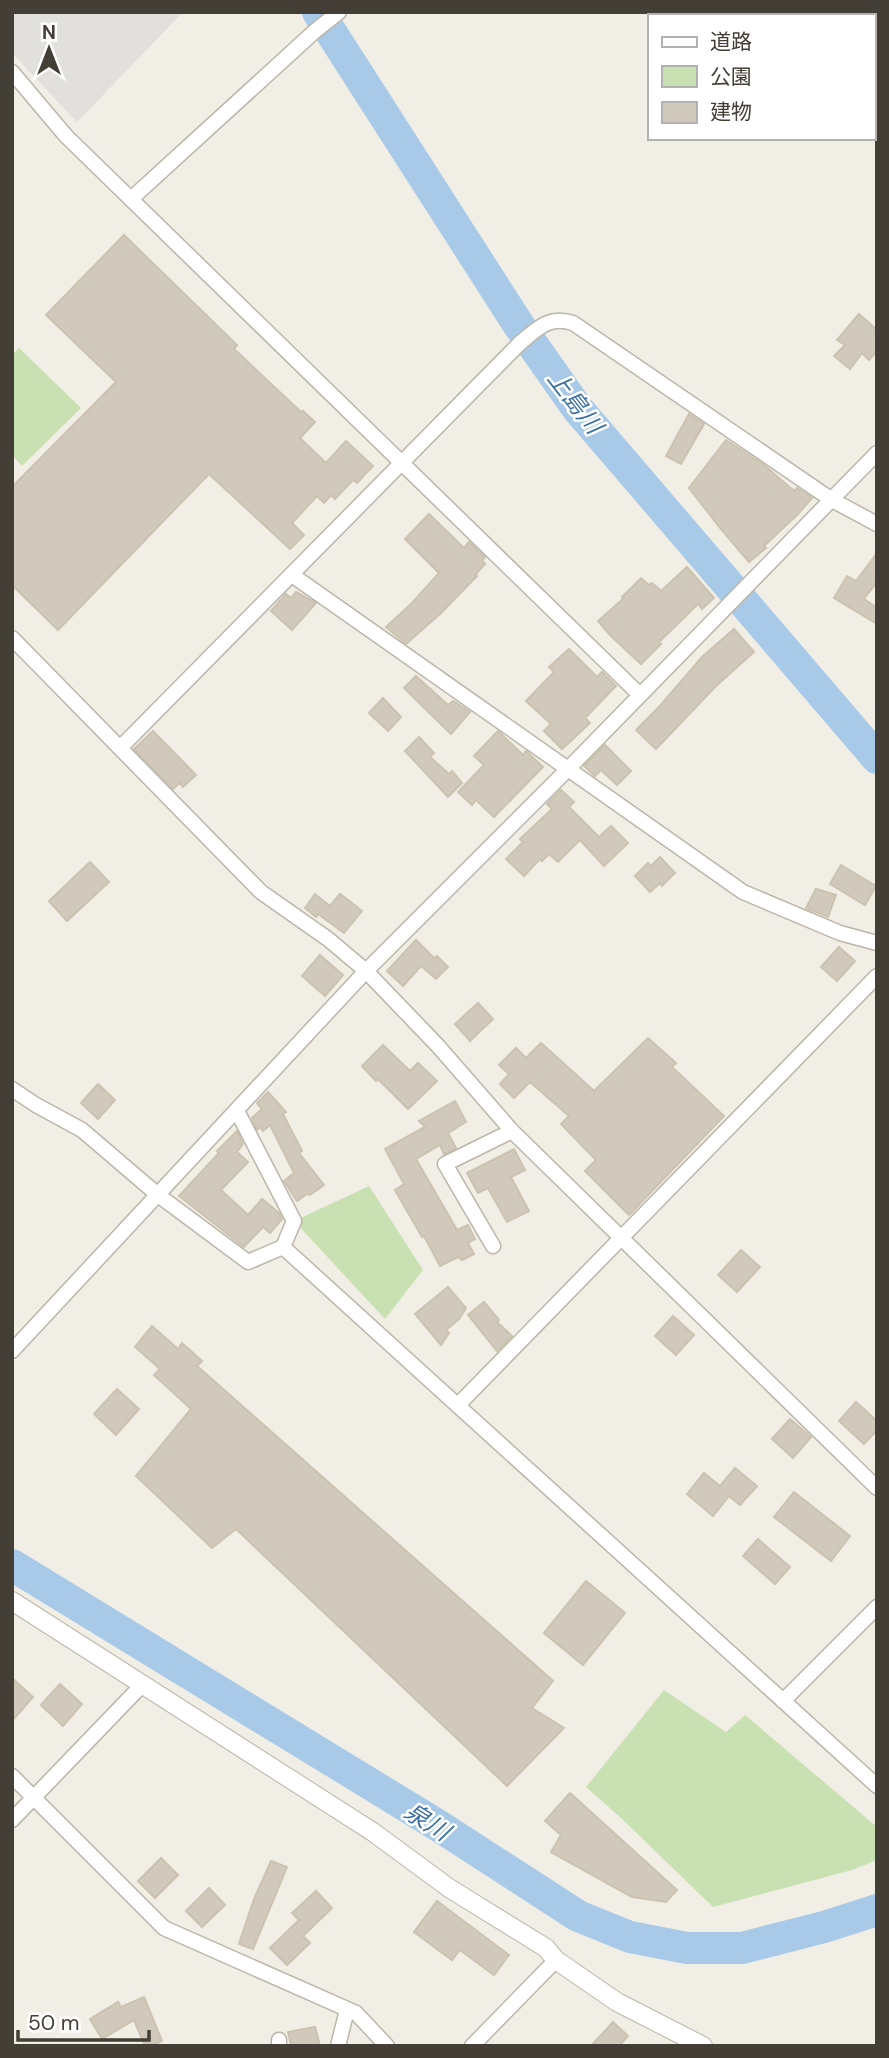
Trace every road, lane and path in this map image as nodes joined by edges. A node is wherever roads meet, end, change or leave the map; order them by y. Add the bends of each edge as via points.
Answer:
1 (336, 14) edge
2 (12, 72) edge
3 (131, 199) junction
4 (877, 453) edge
5 (401, 463) junction
6 (832, 500) junction
7 (877, 524) edge
8 (292, 575) junction
9 (12, 638) edge
10 (640, 695) junction
11 (120, 748) junction
12 (568, 769) junction
13 (877, 943) edge
14 (366, 971) junction
15 (877, 976) edge
16 (12, 1089) edge
17 (237, 1111) junction
18 (512, 1131) junction
19 (158, 1195) junction
20 (621, 1239) junction
21 (493, 1246) dead end
22 (283, 1247) junction
23 (15, 1344) edge
24 (458, 1405) junction
25 (877, 1488) edge
26 (12, 1601) edge
27 (877, 1607) edge
28 (143, 1684) junction
29 (783, 1701) junction
30 (12, 1776) edge
31 (877, 1786) edge
32 (34, 1797) junction
33 (12, 1819) edge
34 (556, 1959) junction
35 (347, 2010) junction
36 (338, 2046) edge
37 (387, 2046) edge
38 (472, 2046) edge
39 (703, 2046) edge

1 - 3 street
2 - 3 street via 66,136
3 - 5 street
4 - 6 street
5 - 6 street via 520,343 545,323 562,319
5 - 8 street
5 - 10 street
6 - 7 street
6 - 10 street
8 - 11 street
8 - 12 street
9 - 11 street
10 - 12 street
11 - 14 street via 261,892
12 - 13 street via 743,891 840,933
12 - 14 street
14 - 17 street
14 - 18 street
15 - 20 street
16 - 19 street via 82,1130
17 - 19 street
17 - 22 street via 294,1221
18 - 20 street
18 - 21 street via 445,1164
19 - 22 street via 248,1262
19 - 23 street
20 - 24 street
20 - 25 street
22 - 24 street
24 - 29 street
26 - 28 street
27 - 29 street
28 - 32 street
28 - 34 street via 373,1832
29 - 31 street
30 - 32 street
32 - 33 street
32 - 35 street via 164,1928
34 - 38 street
34 - 39 street via 617,2002
35 - 36 street
35 - 37 street via 356,2013

